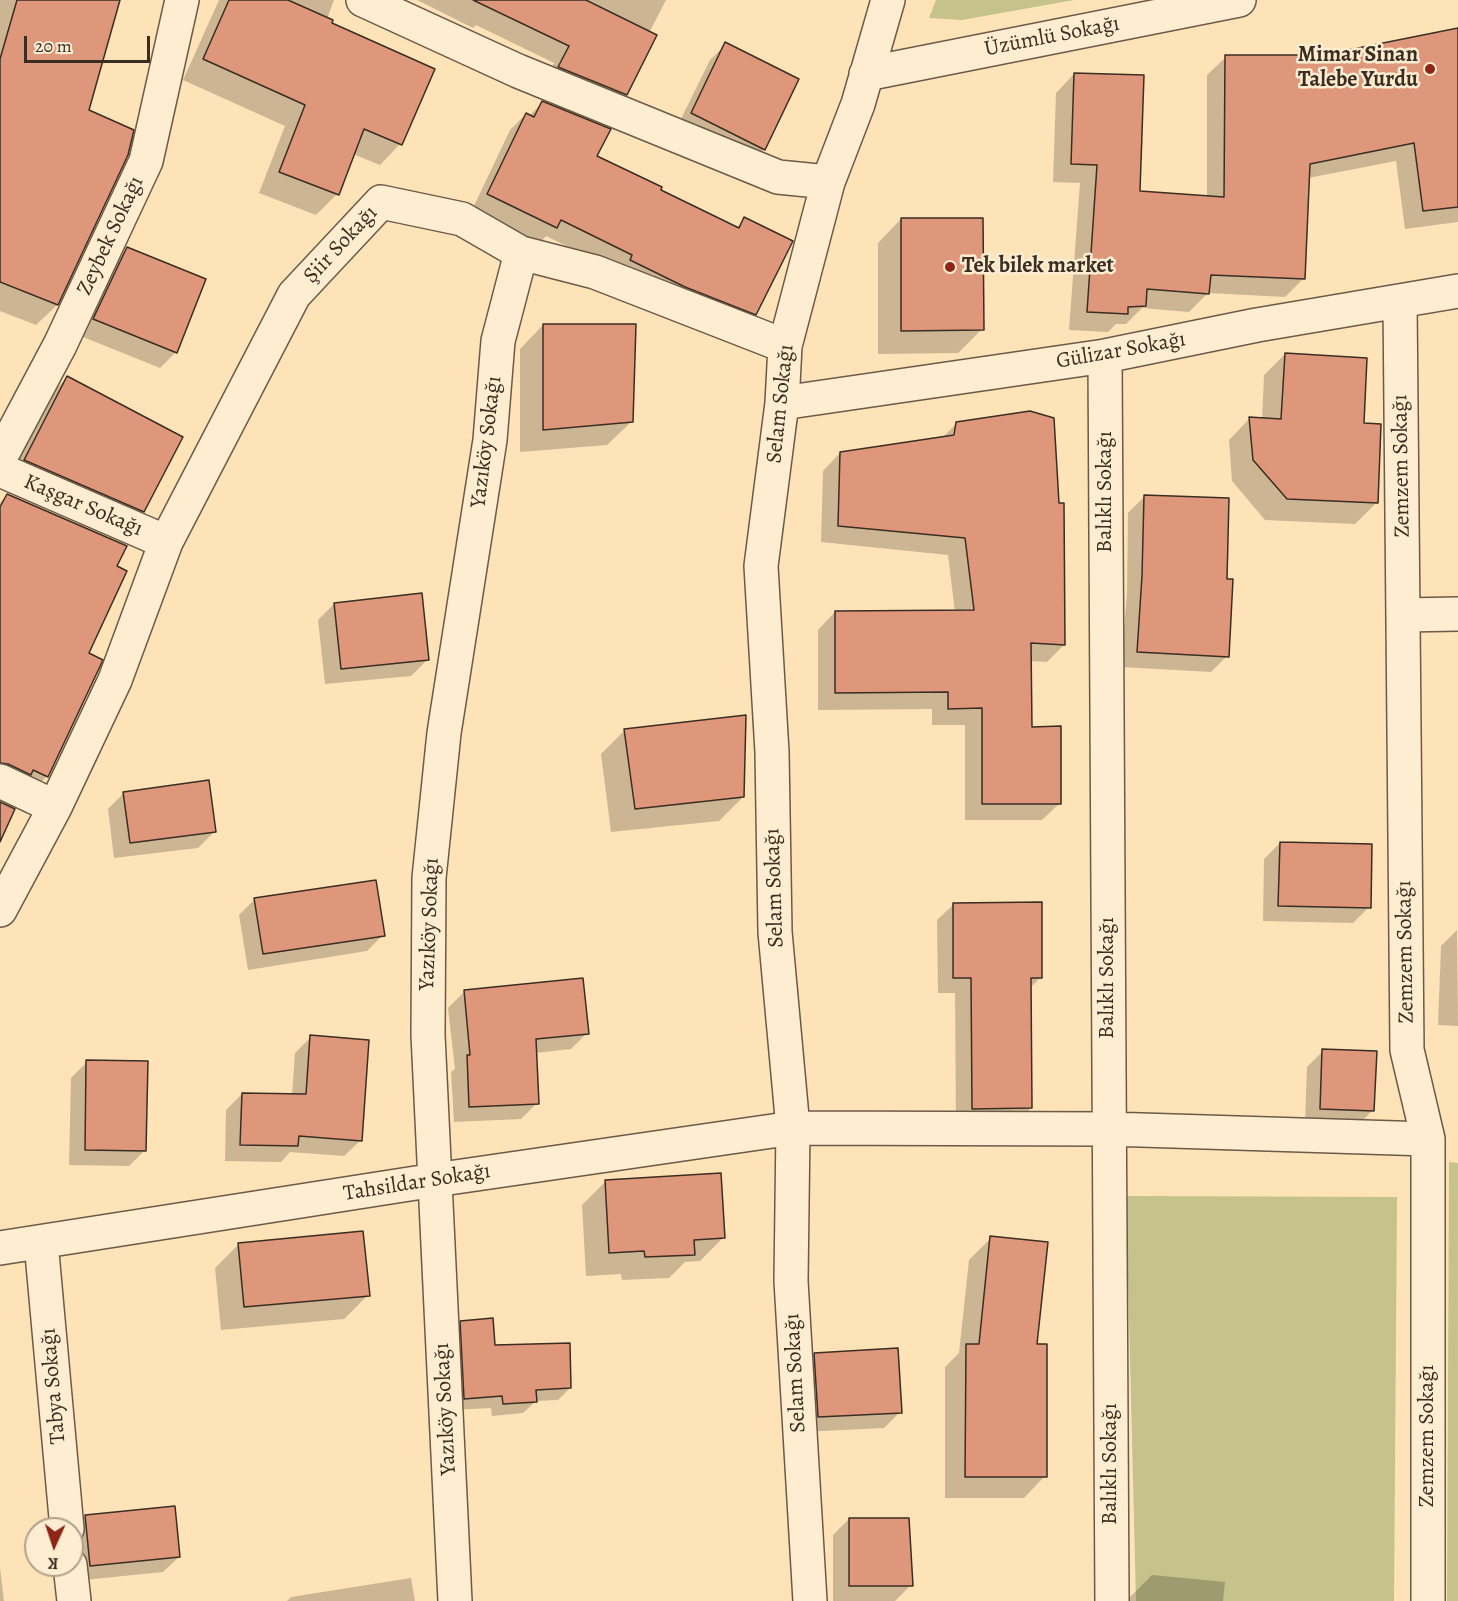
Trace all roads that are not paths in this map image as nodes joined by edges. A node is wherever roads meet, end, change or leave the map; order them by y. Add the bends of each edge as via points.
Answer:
1 (182, 0) edge
2 (363, 0) edge
3 (888, 0) edge
4 (1239, 0) edge
5 (866, 74) junction
6 (828, 182) junction
7 (521, 253) junction
8 (1458, 291) edge
9 (1400, 301) junction
10 (785, 346) junction
11 (1106, 356) junction
12 (782, 404) junction
13 (0, 458) edge
14 (0, 470) edge
15 (166, 542) junction
16 (1458, 614) edge
17 (1404, 615) junction
18 (0, 782) edge
19 (55, 807) junction
20 (0, 910) edge
21 (793, 1128) junction
22 (1108, 1129) junction
23 (1428, 1139) junction
24 (435, 1180) junction
25 (41, 1242) junction
26 (0, 1248) edge
27 (66, 1517) edge
28 (71, 1577) edge
29 (74, 1601) edge
30 (455, 1601) edge
31 (810, 1601) edge
32 (1112, 1601) edge
33 (1428, 1601) edge

1 - 13 street, Zeybek Sokağı via 146,161 60,345
2 - 6 street via 518,71 778,177
3 - 5 street, Selam Sokağı
4 - 5 street, Üzümlü Sokağı
5 - 6 street, Selam Sokağı
6 - 10 street, Selam Sokağı
7 - 10 street, Şiir Sokağı via 595,272
7 - 15 street, Şiir Sokağı via 462,219 381,202 294,294
7 - 24 street, Yazıköy Sokağı via 498,341 490,440 444,733 429,878 428,1035
8 - 9 street, Gülizar Sokağı
9 - 11 street, Gülizar Sokağı
9 - 17 street, Zemzem Sokağı
10 - 12 street, Selam Sokağı
11 - 12 street, Gülizar Sokağı
11 - 22 street, Balıklı Sokağı
12 - 21 street, Selam Sokağı via 761,566 772,752 775,932
14 - 15 street, Kaşgar Sokağı
15 - 19 street via 115,680
16 - 17 street
17 - 23 street, Zemzem Sokağı via 1407,1050
18 - 19 street
19 - 20 street
21 - 22 street, Tahsildar Sokağı
21 - 24 street, Tahsildar Sokağı
21 - 31 street, Selam Sokağı via 791,1281
22 - 23 street, Tahsildar Sokağı
22 - 32 street, Balıklı Sokağı
23 - 33 street, Zemzem Sokağı
24 - 25 street, Tahsildar Sokağı
24 - 30 street, Yazıköy Sokağı
25 - 26 street, Tahsildar Sokağı
25 - 27 street, Tabya Sokağı
28 - 29 street

